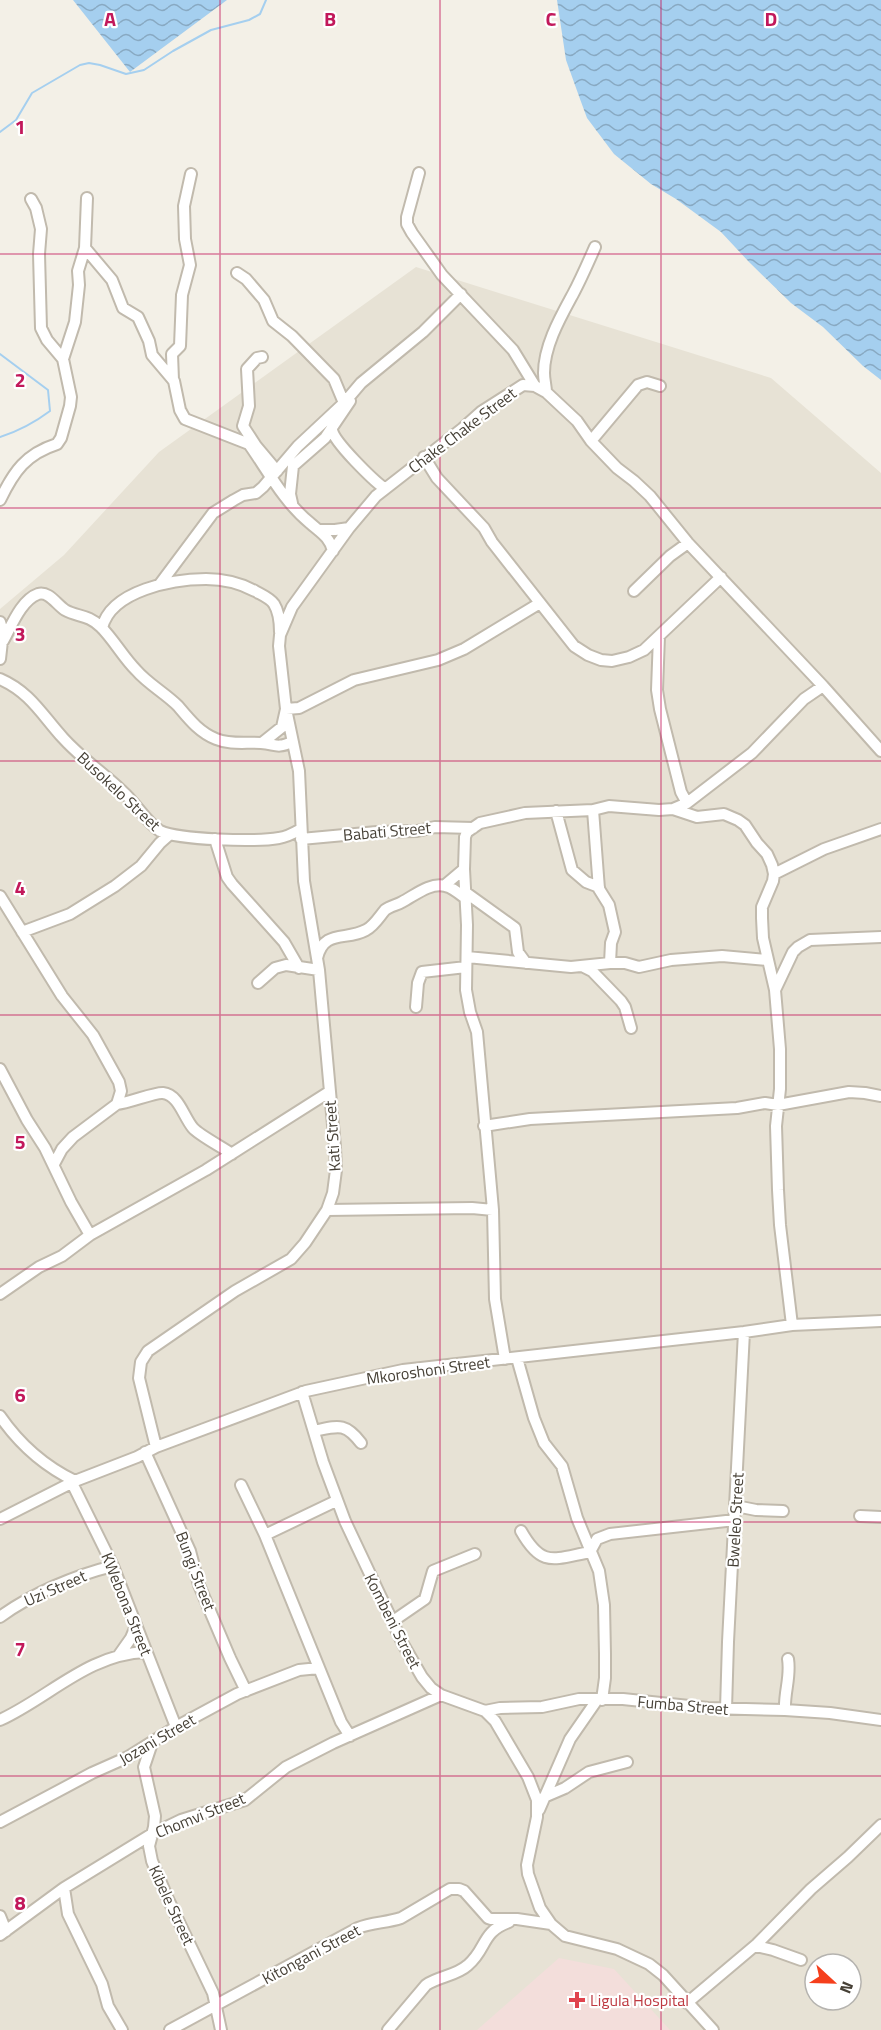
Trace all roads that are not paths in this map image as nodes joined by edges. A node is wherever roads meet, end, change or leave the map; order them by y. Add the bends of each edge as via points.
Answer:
1 (419, 173) dead end
2 (191, 174) dead end
3 (87, 198) dead end
4 (31, 199) dead end
5 (85, 248) junction
6 (596, 248) dead end
7 (237, 273) dead end
8 (461, 294) junction
9 (262, 357) dead end
10 (63, 359) junction
11 (174, 381) junction
12 (535, 386) junction
13 (660, 386) dead end
14 (357, 388) junction
15 (546, 392) junction
16 (344, 403) junction
17 (332, 430) junction
18 (591, 441) junction
19 (252, 445) junction
20 (424, 457) junction
21 (274, 474) junction
22 (384, 488) junction
23 (0, 500) edge
24 (293, 506) junction
25 (349, 528) junction
26 (320, 530) junction
27 (688, 543) junction
28 (333, 551) junction
29 (721, 577) junction
30 (160, 584) junction
31 (634, 591) dead end
32 (540, 603) junction
33 (0, 622) edge
34 (102, 628) junction
35 (280, 635) junction
36 (659, 636) junction
37 (3, 641) junction
38 (0, 659) edge
39 (0, 679) edge
40 (823, 686) junction
41 (286, 709) junction
42 (292, 742) junction
43 (262, 743) junction
44 (881, 751) edge
45 (687, 803) junction
46 (673, 809) junction
47 (594, 810) junction
48 (556, 811) junction
49 (473, 828) junction
50 (881, 829) edge
51 (301, 834) junction
52 (169, 835) junction
53 (215, 839) junction
54 (464, 869) junction
55 (774, 874) junction
56 (445, 885) junction
57 (599, 888) junction
58 (465, 895) junction
59 (0, 896) edge
60 (22, 932) junction
61 (881, 937) edge
62 (317, 958) junction
63 (767, 960) junction
64 (467, 962) junction
65 (526, 963) junction
66 (610, 963) junction
67 (582, 966) junction
68 (299, 968) junction
69 (319, 970) junction
70 (258, 983) dead end
71 (775, 990) junction
72 (416, 1007) dead end
73 (631, 1028) dead end
74 (0, 1069) edge
75 (329, 1092) junction
76 (881, 1096) edge
77 (117, 1104) junction
78 (778, 1105) junction
79 (484, 1126) junction
80 (232, 1154) junction
81 (54, 1164) junction
82 (327, 1210) junction
83 (493, 1210) junction
84 (90, 1234) junction
85 (0, 1294) edge
86 (881, 1321) edge
87 (792, 1325) junction
88 (744, 1332) junction
89 (517, 1358) junction
90 (505, 1359) junction
91 (302, 1392) junction
92 (0, 1416) edge
93 (314, 1431) junction
94 (362, 1443) dead end
95 (156, 1447) junction
96 (145, 1452) junction
97 (74, 1482) junction
98 (241, 1485) dead end
99 (336, 1501) junction
100 (736, 1506) junction
101 (783, 1511) dead end
102 (860, 1516) dead end
103 (881, 1517) edge
104 (0, 1519) edge
105 (735, 1520) junction
106 (521, 1531) dead end
107 (265, 1535) junction
108 (590, 1552) junction
109 (475, 1554) dead end
110 (113, 1566) junction
111 (0, 1617) edge
112 (393, 1621) junction
113 (136, 1626) junction
114 (146, 1652) junction
115 (118, 1655) junction
116 (788, 1659) dead end
117 (319, 1668) junction
118 (246, 1691) junction
119 (441, 1695) junction
120 (600, 1700) junction
121 (726, 1709) junction
122 (785, 1710) junction
123 (485, 1711) junction
124 (0, 1720) edge
125 (881, 1720) edge
126 (176, 1727) junction
127 (350, 1736) junction
128 (152, 1743) junction
129 (627, 1762) dead end
130 (544, 1797) junction
131 (537, 1815) junction
132 (0, 1822) edge
133 (881, 1825) edge
134 (152, 1834) junction
135 (64, 1888) junction
136 (0, 1916) edge
137 (517, 1919) junction
138 (551, 1924) junction
139 (3, 1933) edge
140 (756, 1946) junction
141 (801, 1960) dead end
142 (687, 2003) junction
143 (218, 2006) junction
144 (122, 2030) edge
145 (170, 2030) edge
146 (221, 2030) edge
147 (387, 2030) edge
148 (713, 2030) edge

1 - 8 street via 407,224 442,275
2 - 11 street via 184,223 190,265 182,295 180,346 172,354
3 - 5 street
4 - 10 street via 41,229 41,328
5 - 10 street via 77,273 75,322
5 - 11 street via 112,280 123,308 138,317 152,355
6 - 15 street via 552,338 545,366
7 - 16 street via 264,300 273,321 334,379
8 - 12 street via 513,350
8 - 14 street
9 - 19 street via 248,369 249,406 243,426
10 - 23 street via 71,397 61,438 22,465
11 - 19 street via 180,411 187,421
12 - 15 street, Chake Chake Street
12 - 20 street, Chake Chake Street via 523,385
13 - 18 street via 647,382 638,385
14 - 16 street
14 - 17 street
15 - 18 street, Chake Chake Street
16 - 21 street
17 - 22 street via 338,442
17 - 24 street via 293,466
18 - 27 street, Chake Chake Street via 650,496
19 - 21 street
20 - 22 street, Chake Chake Street
20 - 32 street
21 - 24 street
21 - 30 street via 258,492 243,495 213,513
22 - 25 street, Chake Chake Street
24 - 26 street
25 - 26 street
25 - 28 street, Chake Chake Street
26 - 28 street
27 - 29 street, Chake Chake Street
27 - 31 street
28 - 35 street, Chake Chake Street via 292,607
29 - 36 street
29 - 40 street, Chake Chake Street
30 - 34 street via 119,604
30 - 35 street via 206,579 249,588 272,601
32 - 36 street via 574,646 601,660 629,657
32 - 41 street via 464,649 438,660 354,680 298,708
33 - 37 street
34 - 37 street via 41,593 22,608
34 - 43 street via 135,670 203,732 223,742
35 - 41 street, Chake Chake Street
36 - 45 street via 660,709
37 - 38 street
39 - 52 street, Busokelo Street via 16,686 74,750 122,790 156,828
40 - 44 street, Chake Chake Street
40 - 45 street via 804,699 752,753
41 - 42 street, Chake Chake Street
41 - 43 street via 282,727
42 - 43 street via 280,747
42 - 51 street, Chake Chake Street via 299,771
45 - 46 street
46 - 47 street via 609,806
46 - 55 street via 697,817 724,814 738,820 767,854
47 - 48 street
47 - 57 street
48 - 49 street via 525,813
48 - 57 street via 572,870
49 - 51 street, Babati Street via 435,826 417,831
49 - 54 street via 465,837
50 - 55 street via 824,849
51 - 53 street, Busokelo Street
51 - 62 street, Kati Street via 304,881
52 - 53 street, Busokelo Street
52 - 60 street via 141,866 115,886 70,914
53 - 68 street via 227,877 284,942
54 - 56 street
54 - 58 street
55 - 63 street via 762,907
56 - 58 street
56 - 62 street via 419,891 387,908 368,930 328,940 319,948
57 - 66 street via 609,905 615,932
58 - 64 street
58 - 65 street via 514,928 518,952
59 - 60 street
60 - 77 street via 108,1062 121,1091
61 - 71 street via 810,940 793,952
62 - 69 street, Kati Street
63 - 66 street via 722,956 684,958 639,967
63 - 71 street
64 - 65 street
64 - 72 street via 422,972
64 - 79 street via 466,990 477,1032
65 - 67 street
66 - 67 street
67 - 73 street via 592,971 625,1006
68 - 69 street
68 - 70 street via 275,968
69 - 75 street, Kati Street
71 - 78 street via 781,1065
74 - 81 street
75 - 80 street
75 - 82 street, Kati Street via 336,1170
76 - 78 street via 849,1092
77 - 80 street via 159,1093 168,1095 196,1131
77 - 81 street via 73,1137
78 - 79 street via 530,1119
78 - 87 street via 780,1225
79 - 83 street
80 - 84 street
81 - 84 street
82 - 83 street
82 - 95 street, Kati Street via 291,1259 235,1291 148,1351 141,1362 139,1378
83 - 90 street via 495,1299
84 - 85 street
86 - 87 street, Mkoroshoni Street
87 - 88 street, Mkoroshoni Street
88 - 89 street, Mkoroshoni Street
88 - 100 street, Bweleo Street
89 - 90 street, Mkoroshoni Street
89 - 108 street via 534,1418 544,1443 562,1466
90 - 91 street, Mkoroshoni Street via 403,1370
91 - 93 street, Kombeni Street
91 - 95 street, Mkoroshoni Street
92 - 97 street via 37,1458
93 - 94 street via 344,1426
93 - 99 street, Kombeni Street
95 - 96 street, Mkoroshoni Street
96 - 97 street, Mkoroshoni Street
96 - 118 street, Bungi Street
97 - 104 street, Mkoroshoni Street
97 - 110 street, KWebona Street
98 - 107 street
99 - 107 street
99 - 112 street, Kombeni Street
100 - 101 street
100 - 105 street, Bweleo Street
102 - 103 street
105 - 108 street via 610,1534 597,1539
105 - 121 street, Bweleo Street
106 - 108 street via 543,1557
107 - 117 street
108 - 120 street via 604,1605 606,1669
109 - 112 street via 433,1571 425,1599
110 - 111 street, Uzi Street via 55,1587
110 - 113 street, KWebona Street
112 - 119 street, Kombeni Street via 422,1677
113 - 114 street, KWebona Street
113 - 115 street
114 - 115 street
114 - 126 street, KWebona Street
115 - 124 street via 90,1666
116 - 122 street
117 - 118 street, Jozani Street via 299,1670
117 - 127 street
118 - 126 street, Jozani Street
119 - 123 street, Kombeni Street
119 - 127 street, Chomvi Street
120 - 121 street, Fumba Street
120 - 123 street, Fumba Street
120 - 130 street via 570,1739
121 - 122 street, Fumba Street
122 - 125 street, Fumba Street
123 - 131 street via 495,1721 528,1778 537,1800
126 - 128 street, Jozani Street
127 - 134 street, Chomvi Street via 286,1767 245,1800 181,1820
128 - 132 street, Jozani Street
128 - 134 street, Kibele Street via 144,1767 155,1816
129 - 130 street via 589,1772
130 - 131 street
131 - 138 street via 528,1874
133 - 140 street
134 - 135 street, Chomvi Street
134 - 143 street, Kibele Street via 152,1861
135 - 139 street, Chomvi Street
135 - 144 street via 68,1914
136 - 139 street
137 - 138 street, Kitongani Street
137 - 143 street, Kitongani Street via 488,1918 464,1891 450,1889 401,1918 358,1928
137 - 147 street via 494,1928 468,1966 426,1985
138 - 142 street via 570,1938 617,1949 649,1964
140 - 141 street
140 - 142 street
142 - 148 street
143 - 145 street, Kitongani Street
143 - 146 street, Kibele Street

